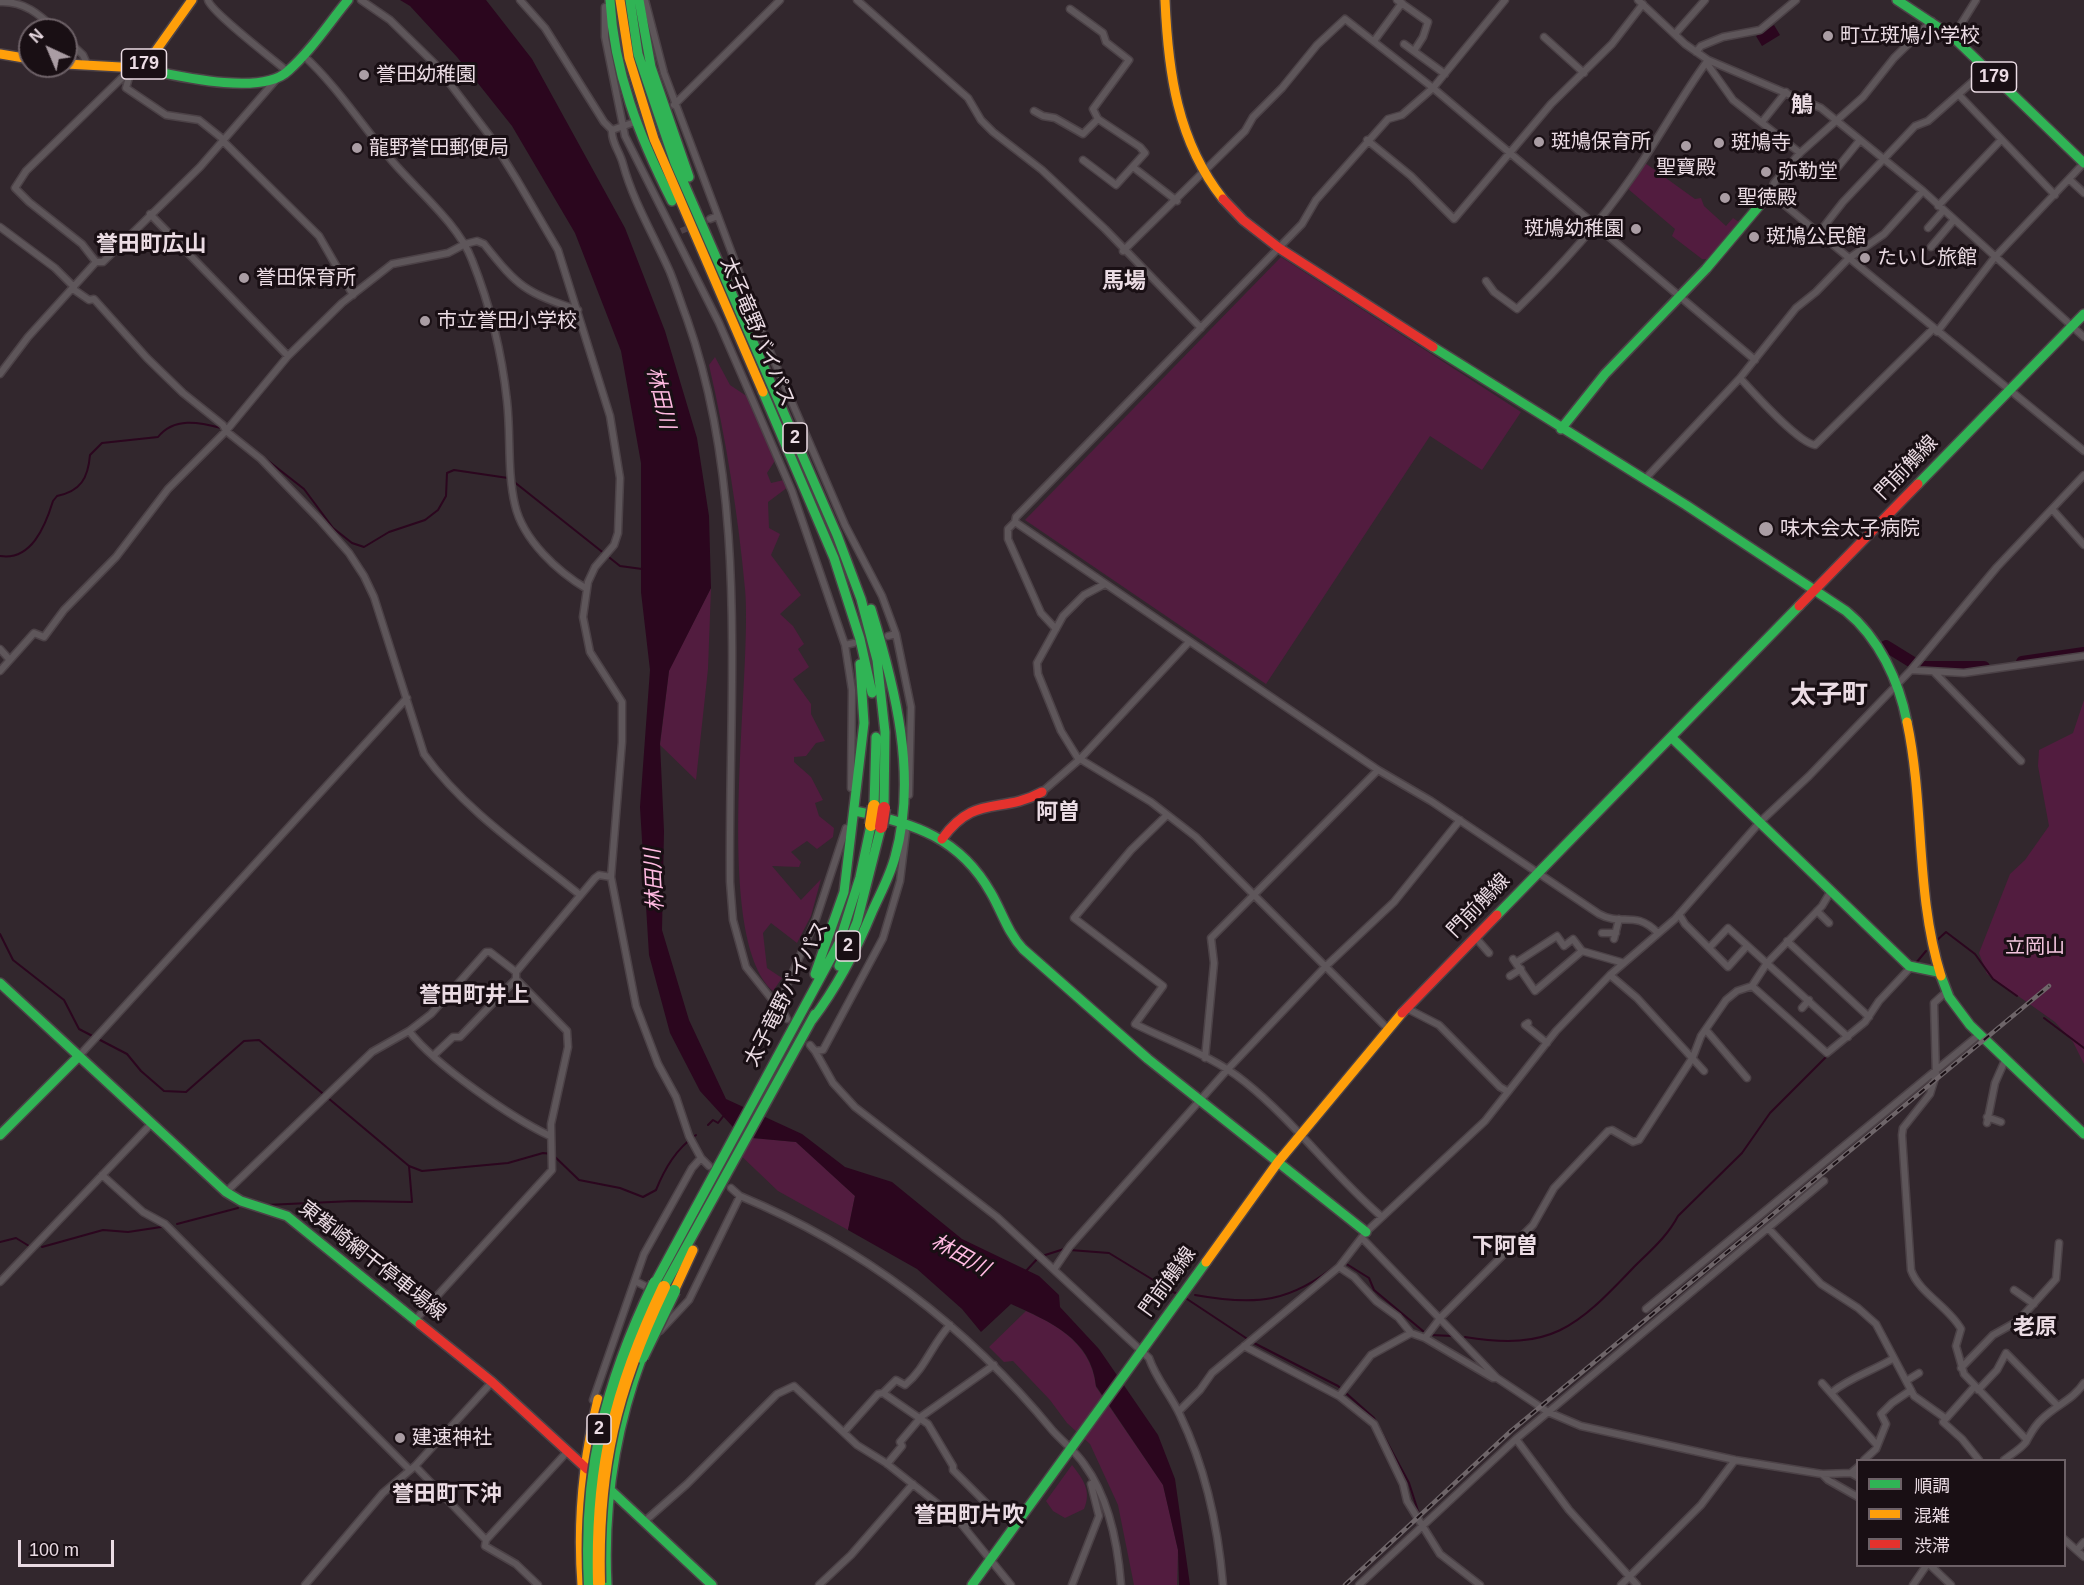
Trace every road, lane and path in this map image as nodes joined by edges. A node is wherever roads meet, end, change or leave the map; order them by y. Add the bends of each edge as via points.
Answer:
1 (192, 0) edge
2 (208, 0) edge
3 (348, 0) edge
4 (520, 0) edge
5 (604, 0) edge
6 (610, 0) edge
7 (620, 0) edge
8 (630, 0) edge
9 (639, 0) edge
10 (645, 0) edge
11 (780, 0) edge
12 (857, 0) edge
13 (1164, 0) edge
14 (1505, 0) edge
15 (1705, 0) edge
16 (1796, 0) edge
17 (1897, 0) edge
18 (1976, 0) edge
19 (365, 1) edge
20 (1399, 2) edge
21 (1641, 2) edge
22 (0, 3) edge
23 (1070, 9) dead end
24 (43, 18) edge
25 (1932, 21) junction
26 (1675, 34) junction
27 (1544, 37) dead end
28 (1953, 37) junction
29 (1374, 41) junction
30 (1404, 44) dead end
31 (78, 50) edge
32 (1414, 51) junction
33 (1696, 52) junction
34 (0, 54) edge
35 (303, 55) junction
36 (18, 57) edge
37 (1708, 60) junction
38 (78, 65) edge
39 (88, 66) junction
40 (135, 69) junction
41 (1987, 69) junction
42 (288, 72) junction
43 (1584, 72) junction
44 (1445, 74) junction
45 (275, 80) junction
46 (641, 85) junction
47 (1433, 88) junction
48 (1786, 92) junction
49 (1959, 95) junction
50 (676, 103) junction
51 (669, 108) dead end
52 (1034, 111) dead end
53 (1098, 119) junction
54 (1837, 121) junction
55 (1762, 122) junction
56 (632, 123) dead end
57 (622, 126) junction
58 (612, 130) junction
59 (223, 140) junction
60 (1367, 140) junction
61 (1860, 140) junction
62 (2001, 140) junction
63 (1509, 152) junction
64 (1800, 153) junction
65 (1885, 158) junction
66 (1083, 160) dead end
67 (2084, 163) edge
68 (1133, 167) junction
69 (1838, 168) dead end
70 (1204, 171) junction
71 (2070, 180) junction
72 (1923, 191) junction
73 (2084, 193) edge
74 (1770, 194) junction
75 (2055, 195) junction
76 (1177, 201) junction
77 (1940, 209) junction
78 (150, 214) junction
79 (718, 216) junction
80 (704, 218) junction
81 (1953, 221) junction
82 (1596, 225) junction
83 (0, 227) edge
84 (1928, 228) dead end
85 (1818, 234) junction
86 (465, 244) junction
87 (1278, 247) junction
88 (1931, 247) dead end
89 (1124, 251) junction
90 (1995, 257) junction
91 (1848, 259) junction
92 (96, 262) junction
93 (1486, 282) dead end
94 (74, 288) junction
95 (718, 290) junction
96 (353, 295) junction
97 (1679, 297) junction
98 (578, 310) junction
99 (2084, 314) edge
100 (2071, 327) junction
101 (1201, 328) junction
102 (1935, 331) junction
103 (2084, 337) edge
104 (288, 356) junction
105 (1755, 360) junction
106 (0, 374) edge
107 (1740, 378) junction
108 (2009, 391) junction
109 (1561, 429) junction
110 (226, 431) junction
111 (2084, 451) edge
112 (2084, 475) edge
113 (1644, 480) junction
114 (2052, 509) junction
115 (1015, 522) junction
116 (841, 529) junction
117 (817, 537) dead end
118 (810, 540) junction
119 (2084, 544) edge
120 (1105, 584) junction
121 (587, 589) junction
122 (1814, 591) junction
123 (1056, 629) junction
124 (896, 634) junction
125 (888, 636) dead end
126 (857, 641) junction
127 (1189, 642) junction
128 (845, 645) junction
129 (0, 649) edge
130 (2084, 656) edge
131 (9, 659) junction
132 (1914, 666) junction
133 (0, 671) edge
134 (1935, 673) junction
135 (1898, 683) junction
136 (407, 698) junction
137 (1671, 737) junction
138 (1079, 760) junction
139 (2020, 761) dead end
140 (1378, 770) junction
141 (1042, 792) joint
142 (879, 807) junction
143 (855, 811) junction
144 (1167, 815) junction
145 (1460, 820) junction
146 (904, 821) junction
147 (1760, 822) junction
148 (876, 826) junction
149 (942, 840) junction
150 (1538, 872) junction
151 (611, 877) junction
152 (1831, 891) junction
153 (1255, 894) junction
154 (580, 895) junction
155 (1816, 911) junction
156 (1679, 914) junction
157 (1619, 919) junction
158 (1829, 923) dead end
159 (1602, 933) dead end
160 (1658, 933) junction
161 (1475, 937) junction
162 (1786, 941) junction
163 (1747, 946) junction
164 (1709, 948) junction
165 (1582, 951) junction
166 (1489, 953) dead end
167 (1624, 963) junction
168 (1767, 963) junction
169 (1325, 967) junction
170 (1911, 967) junction
171 (1521, 969) junction
172 (1938, 972) junction
173 (516, 975) junction
174 (1610, 975) junction
175 (1510, 976) dead end
176 (0, 983) edge
177 (1752, 986) junction
178 (1946, 992) junction
179 (1809, 1000) junction
180 (779, 1004) junction
181 (1406, 1008) junction
182 (1802, 1008) dead end
183 (1869, 1017) junction
184 (787, 1018) dead end
185 (812, 1020) junction
186 (1528, 1023) dead end
187 (1387, 1028) junction
188 (1706, 1030) junction
189 (409, 1031) junction
190 (1980, 1034) junction
191 (1848, 1037) junction
192 (1547, 1043) junction
193 (810, 1045) dead end
194 (788, 1051) junction
195 (815, 1051) junction
196 (79, 1056) junction
197 (433, 1056) junction
198 (1694, 1057) junction
199 (1205, 1058) junction
200 (2006, 1058) junction
201 (1227, 1070) junction
202 (1704, 1071) dead end
203 (1936, 1072) junction
204 (1747, 1078) dead end
205 (1508, 1091) junction
206 (1200, 1099) junction
207 (2001, 1122) dead end
208 (152, 1123) junction
209 (1301, 1133) junction
210 (2084, 1134) edge
211 (0, 1135) edge
212 (550, 1136) junction
213 (730, 1156) junction
214 (701, 1158) junction
215 (1278, 1162) junction
216 (709, 1166) dead end
217 (102, 1175) junction
218 (1824, 1182) dead end
219 (727, 1184) junction
220 (226, 1192) junction
221 (740, 1196) junction
222 (1382, 1217) junction
223 (1768, 1228) junction
224 (1364, 1235) junction
225 (2059, 1243) dead end
226 (1338, 1267) junction
227 (1055, 1268) junction
228 (635, 1281) junction
229 (0, 1282) edge
230 (660, 1285) junction
231 (2014, 1290) dead end
232 (2034, 1304) junction
233 (684, 1306) junction
234 (1646, 1309) dead end
235 (1441, 1317) junction
236 (623, 1318) junction
237 (416, 1319) junction
238 (950, 1325) junction
239 (1411, 1333) junction
240 (658, 1334) junction
241 (1425, 1338) junction
242 (1244, 1346) junction
243 (1141, 1352) junction
244 (1894, 1358) junction
245 (994, 1365) junction
246 (1962, 1368) junction
247 (1919, 1373) dead end
248 (1497, 1378) junction
249 (1906, 1381) junction
250 (492, 1382) junction
251 (1822, 1383) dead end
252 (2084, 1383) edge
253 (1977, 1388) junction
254 (1911, 1390) junction
255 (883, 1393) junction
256 (1831, 1393) junction
257 (1340, 1396) junction
258 (2057, 1405) junction
259 (1179, 1411) junction
260 (1548, 1412) junction
261 (1945, 1418) junction
262 (919, 1419) junction
263 (618, 1428) junction
264 (844, 1432) junction
265 (1516, 1438) junction
266 (2026, 1439) junction
267 (1876, 1444) junction
268 (1072, 1448) junction
269 (567, 1452) junction
270 (1866, 1459) edge
271 (1977, 1459) edge
272 (2006, 1459) edge
273 (1735, 1460) junction
274 (584, 1462) junction
275 (887, 1464) junction
276 (412, 1468) junction
277 (1856, 1468) edge
278 (1851, 1473) junction
279 (1822, 1474) junction
280 (1091, 1475) junction
281 (1856, 1476) edge
282 (913, 1484) junction
283 (608, 1487) junction
284 (1856, 1496) edge
285 (645, 1521) junction
286 (1423, 1524) junction
287 (965, 1527) junction
288 (486, 1540) junction
289 (2066, 1541) edge
290 (2084, 1542) edge
291 (2077, 1550) junction
292 (2084, 1557) edge
293 (990, 1561) junction
294 (1925, 1567) edge
295 (1932, 1567) edge
296 (1629, 1577) junction
297 (604, 1584) edge
298 (305, 1585) edge
299 (538, 1585) edge
300 (582, 1585) edge
301 (590, 1585) edge
302 (712, 1585) edge
303 (819, 1585) edge
304 (972, 1585) edge
305 (1011, 1585) edge
306 (1072, 1585) edge
307 (1121, 1585) edge
308 (1223, 1585) edge
309 (1359, 1585) edge
310 (1480, 1585) edge
311 (1621, 1585) edge
312 (1637, 1585) edge
313 (1913, 1585) edge
314 (1951, 1585) edge

1 - 40 main road, 179 via 150,59
2 - 42 street via 216,14
3 - 35 main road
4 - 58 street via 544,28
5 - 57 street via 605,37
6 - 95 main road via 619,71 631,114
7 - 46 main road, 太子竜野バイパス / 2 via 623,28
8 - 46 main road, 太子竜野バイパス / 2
9 - 80 main road via 651,67
10 - 50 street
11 - 50 street
12 - 89 street via 968,98 993,132 1042,170
13 - 70 main road via 1177,108
14 - 44 street
15 - 26 street
16 - 33 street via 1760,30 1723,37
17 - 25 main road, 179
18 - 28 street
19 - 98 street via 435,64 489,135 558,250
20 - 29 street
20 - 32 street via 1428,22
21 - 26 street
21 - 43 street via 1612,44
22 - 24 street via 20,3
23 - 53 street via 1103,33 1106,42 1129,60 1093,109
25 - 28 main road, 179
25 - 54 street
26 - 33 street
27 - 43 street
28 - 41 main road, 179
29 - 47 street
29 - 70 street via 1341,20 1256,113 1245,131
30 - 32 street
31 - 39 street
32 - 44 street
33 - 37 street
34 - 36 main road
35 - 42 main road
35 - 86 street via 320,70
37 - 48 street
37 - 55 street via 1733,100
37 - 82 street
38 - 39 main road, 179
39 - 40 main road, 179
40 - 45 main road via 226,80
40 - 59 street via 126,88 166,116 199,120
40 - 92 street via 26,171 15,188 82,244
41 - 49 street
41 - 67 main road, 179
42 - 45 main road
43 - 63 street
44 - 47 street
45 - 59 street
46 - 80 main road, 太子竜野バイパス / 2
46 - 95 main road, 太子竜野バイパス / 2 via 658,148
47 - 60 street via 1402,115 1388,119
47 - 63 street
48 - 54 street via 1814,104
48 - 55 street
49 - 62 street
49 - 65 street via 1928,121 1915,126
50 - 51 street
50 - 79 street
52 - 53 street via 1083,134
53 - 68 street via 1145,153
54 - 61 street
54 - 64 street
55 - 64 street
56 - 57 street
57 - 58 street
57 - 118 street via 678,232 756,400
58 - 180 street via 624,173 681,303 714,411 726,497 733,920 746,966
59 - 78 street
59 - 96 street via 319,236
60 - 63 street via 1454,219
60 - 87 street via 1316,200 1302,224
61 - 65 street
61 - 69 street
62 - 75 street
62 - 77 street
63 - 82 street
64 - 74 street via 1774,183
65 - 72 street
65 - 85 street
66 - 68 street via 1116,185
67 - 71 street
68 - 76 street
70 - 76 street
70 - 87 main road via 1241,219
71 - 73 street
71 - 75 street
72 - 77 street
72 - 91 street via 1884,234
74 - 85 street
74 - 97 main road
75 - 90 street
76 - 89 street
77 - 81 street
77 - 84 street
78 - 92 street via 103,262
78 - 104 street
79 - 80 street
79 - 116 street via 781,389
80 - 116 main road, 太子竜野バイパス / 2
81 - 88 street
81 - 90 street
82 - 93 street via 1517,309
82 - 97 street
83 - 94 street via 55,268
85 - 91 street
86 - 96 street via 448,253 392,264
86 - 98 street via 484,244 519,285
86 - 121 street via 499,348 515,506 534,542 570,579
87 - 101 street
87 - 109 main road
89 - 101 street
90 - 100 street
90 - 102 street
91 - 102 street
91 - 105 street via 1796,308
92 - 94 street
94 - 106 street
94 - 110 street via 94,300 147,358
95 - 126 main road, 太子竜野バイパス / 2 via 834,558
96 - 104 street
97 - 105 street
97 - 109 main road via 1622,355
98 - 121 street via 610,416 620,478 618,533 614,545 595,567
99 - 100 main road, 門前鵤線
100 - 103 street
100 - 108 main road, 門前鵤線
101 - 115 street
102 - 107 street via 1815,445 1781,420
102 - 108 street
104 - 110 street
105 - 107 street
107 - 113 street
108 - 111 street
108 - 122 main road, 門前鵤線
109 - 113 main road
110 - 131 street via 168,489 116,557 64,610 44,637 34,633
110 - 136 street via 270,469 349,553 374,597
112 - 114 street
113 - 122 main road
114 - 119 street
114 - 132 street via 1997,567
115 - 120 street
115 - 123 street via 1008,529 1008,539 1041,613
116 - 124 street via 874,579
116 - 142 main road, 太子竜野バイパス / 2 via 877,660 885,732
116 - 146 main road via 885,652 905,775
117 - 118 street
118 - 128 street
120 - 123 street via 1072,606
120 - 127 street
121 - 151 street via 583,617 590,652 622,702
122 - 135 main road via 1854,619
122 - 137 main road, 門前鵤線
123 - 138 street via 1037,663 1038,674 1061,731
124 - 125 street
124 - 146 street via 912,725
126 - 128 street
126 - 142 main road, 太子竜野バイパス / 2 via 871,679
126 - 143 main road via 864,723
127 - 138 street
127 - 140 street
128 - 143 street via 852,690 851,794
129 - 131 street
130 - 134 street
131 - 133 street
132 - 134 street
132 - 135 street
134 - 139 street
135 - 147 street
135 - 172 main road via 1909,726 1923,909
136 - 154 street via 424,753 437,772 478,812
136 - 196 street
137 - 147 main road
137 - 150 main road, 門前鵤線
138 - 141 street
138 - 144 street
140 - 145 street
140 - 153 street
141 - 149 main road via 1031,800 967,813
142 - 148 main road, 太子竜野バイパス / 2, bridge
143 - 146 main road
143 - 180 street via 848,817 843,842 802,955
143 - 194 main road via 844,892
144 - 153 street via 1196,837
144 - 199 street via 1131,850 1074,918 1163,986 1135,1024
145 - 150 street
145 - 169 street via 1394,902
146 - 149 main road
146 - 185 main road via 895,856 857,946 837,987
146 - 195 street via 900,881 884,938 823,1050
147 - 152 main road
147 - 156 street
148 - 185 main road, 太子竜野バイパス / 2 via 857,922
148 - 194 main road, 太子竜野バイパス / 2 via 839,943
149 - 206 main road via 980,876 1010,935 1021,947 1083,1004
150 - 157 street via 1599,914
150 - 161 main road, 門前鵤線
151 - 154 street via 599,875
151 - 214 street via 636,1006
152 - 155 street
152 - 170 main road
153 - 169 street
153 - 199 street via 1211,938 1214,963
154 - 173 street
155 - 158 street
155 - 162 street
156 - 160 street
156 - 164 street
157 - 159 street via 1615,936
157 - 160 street via 1642,920
160 - 167 street
161 - 166 street
161 - 181 main road, 門前鵤線
162 - 168 street
162 - 183 street
163 - 164 street via 1728,928
163 - 164 street via 1728,967
163 - 168 street
165 - 167 street
165 - 171 street via 1535,991
165 - 171 street via 1573,939 1564,946 1557,936 1515,961
167 - 174 street
168 - 177 street
168 - 179 street
169 - 187 street
169 - 201 street
170 - 172 main road
170 - 183 street
171 - 175 street
172 - 178 main road
173 - 189 street via 490,951 486,952 431,1014
173 - 197 street via 460,1037 453,1037
173 - 212 street via 567,1031 568,1047
174 - 192 street
174 - 198 street
176 - 196 main road, 東觜崎網干停車場線
177 - 188 street via 1726,1000
177 - 191 street via 1827,1053
178 - 190 main road
178 - 203 street via 1934,1003
179 - 182 street
179 - 191 street
180 - 184 street
181 - 187 main road, 門前鵤線
181 - 205 street via 1440,1025
183 - 191 street
185 - 194 main road, 太子竜野バイパス / 2
186 - 192 street via 1525,1025
187 - 209 main road, 門前鵤線
188 - 198 street
188 - 204 street
189 - 197 street
189 - 220 street via 372,1052
190 - 200 main road
190 - 203 street
192 - 205 street
193 - 195 street
194 - 213 main road, 太子竜野バイパス / 2
195 - 227 street via 832,1083 855,1107
196 - 208 main road, 東觜崎網干停車場線
196 - 211 main road
197 - 212 street via 473,1087
198 - 202 street
198 - 235 street via 1639,1140 1633,1142 1608,1131 1554,1188 1533,1225
199 - 201 street
200 - 207 street via 1995,1083 1987,1120
200 - 210 main road
201 - 206 street
201 - 209 street
203 - 234 street
203 - 246 street via 1930,1094 1903,1128 1902,1135 1911,1270 1961,1329 1956,1346
205 - 222 street via 1473,1133
206 - 215 main road
206 - 227 street
208 - 217 street
208 - 220 main road, 東觜崎網干停車場線
209 - 215 main road, 門前鵤線
209 - 222 street via 1352,1191
212 - 237 street via 552,1170
213 - 219 main road, 太子竜野バイパス / 2
213 - 230 main road, 太子竜野バイパス / 2 via 683,1230
214 - 216 street
214 - 228 street via 644,1254
215 - 224 main road
215 - 243 main road, 門前鵤線
217 - 229 street
217 - 276 street via 143,1212 165,1224
218 - 223 street
219 - 221 street
219 - 230 main road, 太子竜野バイパス / 2
220 - 237 main road, 東觜崎網干停車場線 via 241,1202 287,1216
221 - 233 street
221 - 238 street via 813,1229 882,1271
222 - 224 street
223 - 244 street via 1821,1284 1876,1324
223 - 260 street
224 - 226 street
224 - 235 street
225 - 232 street via 2056,1279
226 - 239 street via 1354,1277
226 - 242 street
227 - 243 street
228 - 233 street
228 - 236 street
230 - 263 main road, bridge via 642,1357
230 - 274 main road via 613,1355
230 - 297 main road, 太子竜野バイパス / 2, bridge via 628,1365 606,1442 598,1516
230 - 301 main road, 太子竜野バイパス / 2, bridge via 618,1361 601,1418 588,1505
231 - 232 street
232 - 246 street via 2018,1321 1993,1335
233 - 240 street
235 - 241 street
235 - 248 street
236 - 240 street
236 - 274 street via 592,1404 585,1431
237 - 250 main road, 東觜崎網干停車場線
238 - 245 street
238 - 255 street via 912,1379 902,1385 896,1380
239 - 241 street
239 - 257 street via 1371,1354
240 - 263 street
241 - 248 street
242 - 257 street
242 - 259 street via 1212,1373
243 - 259 street via 1149,1358
243 - 268 main road, 門前鵤線
244 - 249 street
244 - 256 street via 1870,1373 1847,1379
245 - 262 street
245 - 268 street
246 - 253 street
247 - 249 street
248 - 260 street
249 - 254 street
250 - 269 main road, 東觜崎網干停車場線
250 - 276 street
251 - 256 street
252 - 258 street via 2076,1395
253 - 258 street via 1997,1370 2006,1353
253 - 261 street
253 - 266 street
254 - 261 street
254 - 267 street via 1881,1414 1886,1424
255 - 262 street
255 - 264 street
256 - 267 street
257 - 286 street via 1374,1424 1403,1484 1407,1501
258 - 266 street
259 - 308 street via 1205,1475
260 - 265 street
260 - 273 street via 1581,1426
261 - 271 street via 1943,1422
262 - 275 street
262 - 287 street via 933,1430 953,1470 987,1504
263 - 283 main road
264 - 275 street
264 - 285 street via 794,1386 787,1388
265 - 286 street
265 - 296 street via 1569,1510
266 - 272 street
267 - 270 street
268 - 280 street
268 - 293 main road, 門前鵤線
269 - 274 main road, 東觜崎網干停車場線
269 - 288 street
273 - 279 street
273 - 296 street via 1701,1505
274 - 283 main road, 東觜崎網干停車場線
274 - 300 main road via 578,1541
275 - 282 street
276 - 288 street
276 - 298 street via 383,1493
277 - 278 street
278 - 279 street
278 - 281 street
279 - 284 street
280 - 306 street via 1099,1516
280 - 307 street via 1108,1515
282 - 287 street
282 - 303 street
283 - 285 main road, 東觜崎網干停車場線
283 - 297 main road
285 - 302 main road, 東觜崎網干停車場線
286 - 309 street
286 - 310 street via 1440,1554
287 - 293 street
288 - 299 street via 485,1546 516,1564
289 - 291 street
290 - 291 street
291 - 292 street
293 - 304 main road, 門前鵤線
293 - 305 street
294 - 313 street
295 - 314 street
296 - 311 street
296 - 312 street

